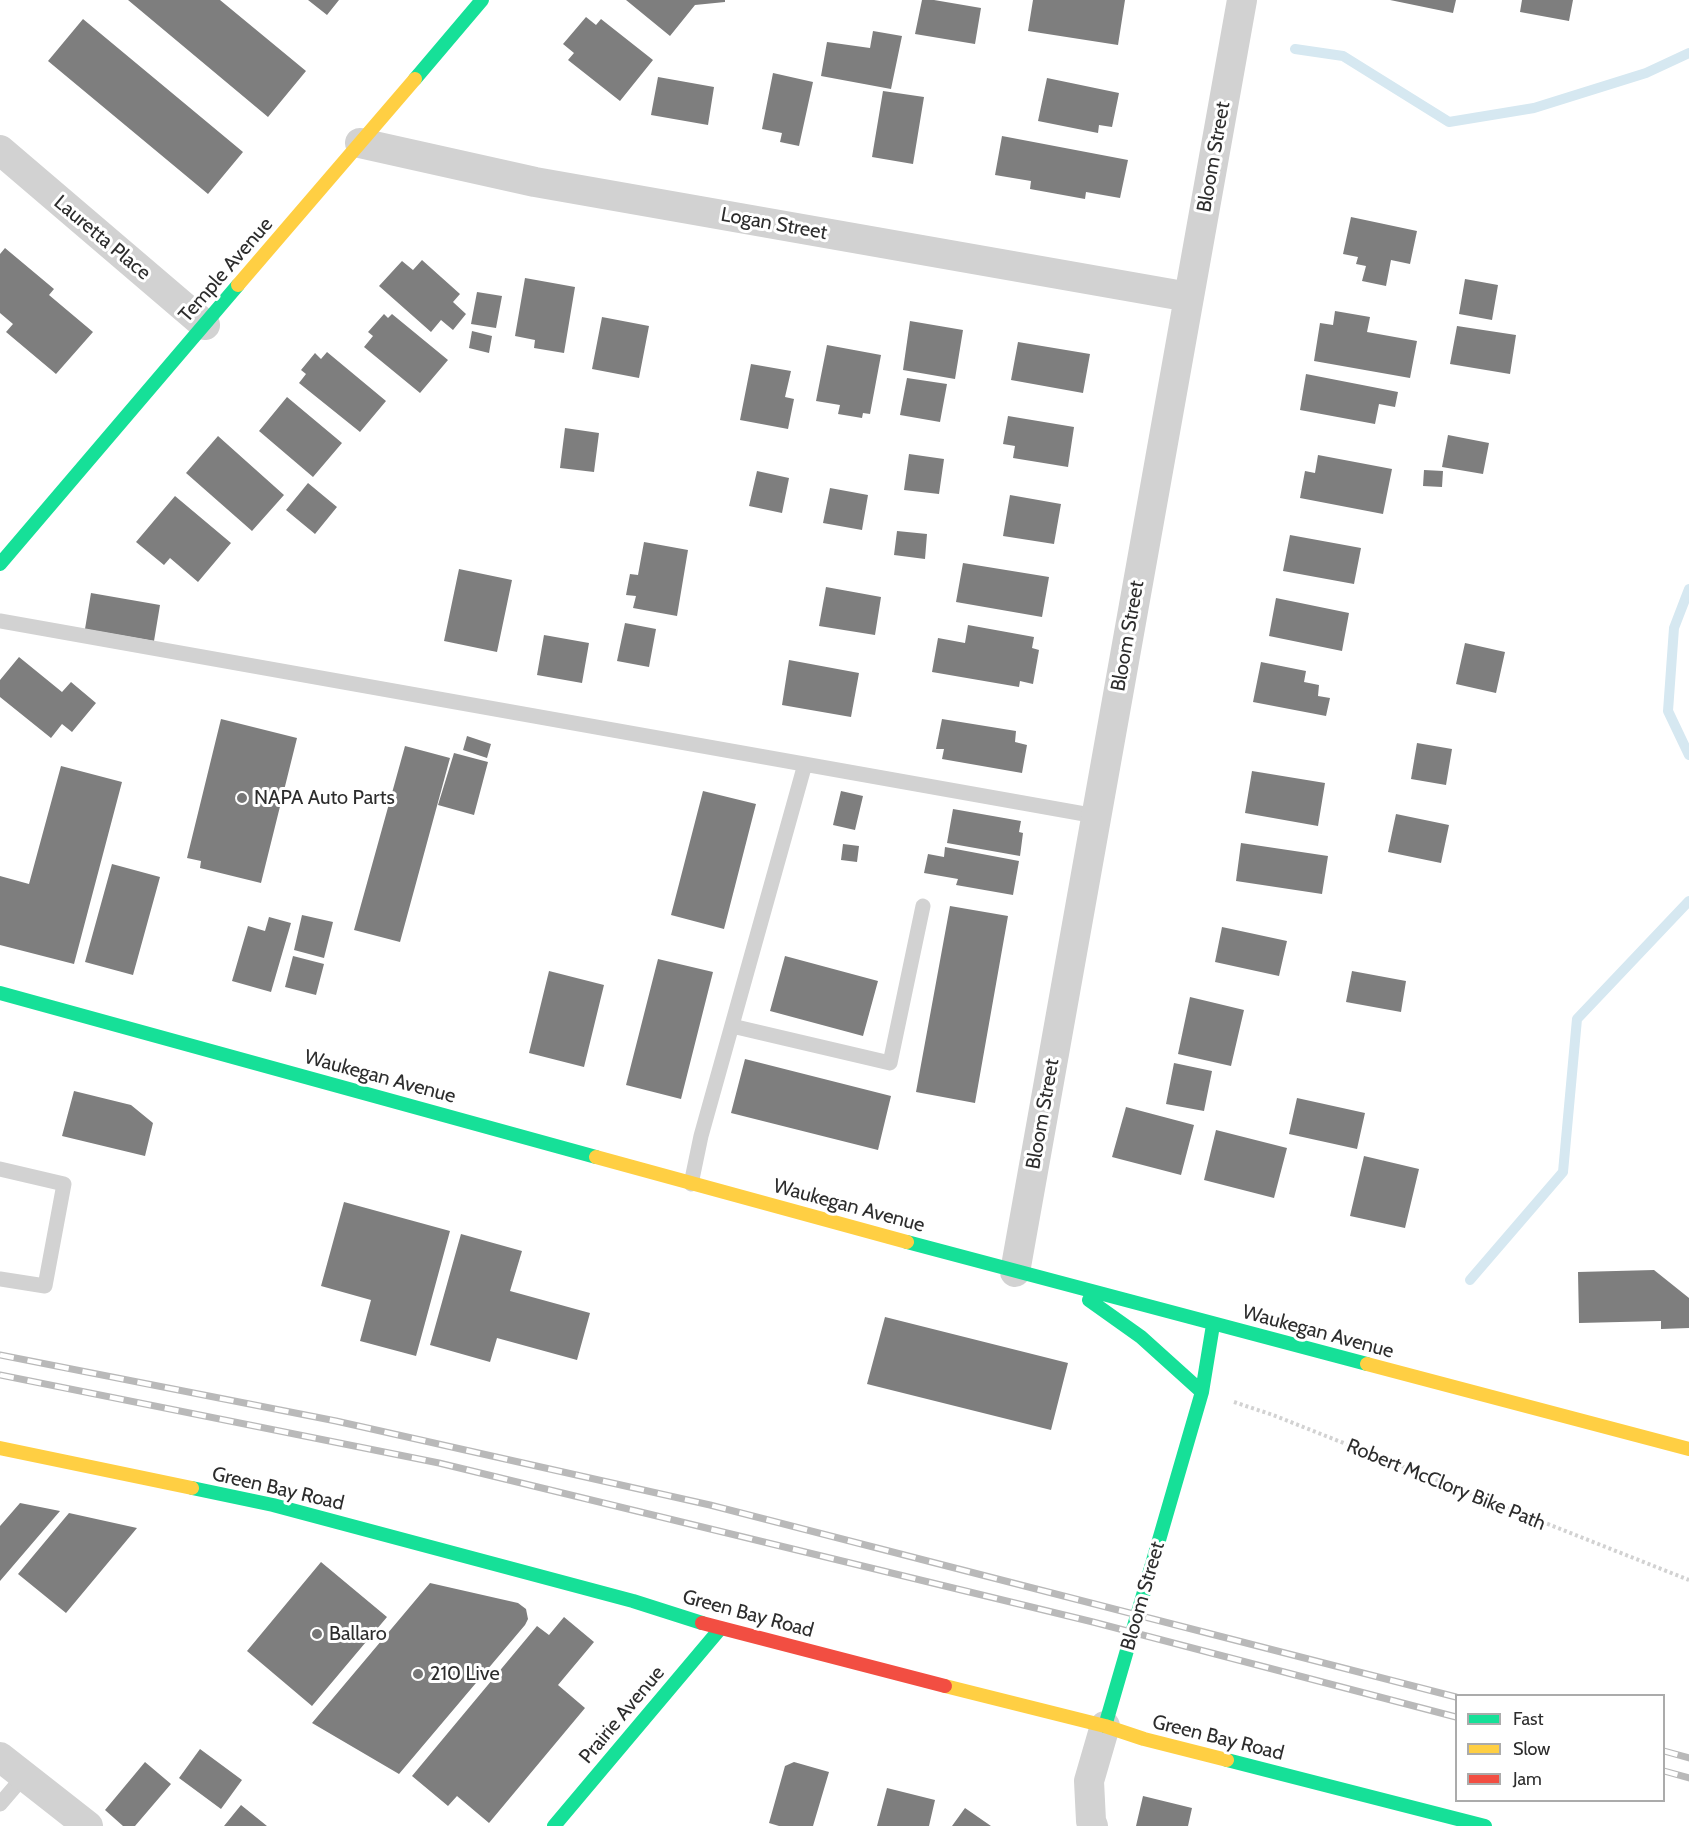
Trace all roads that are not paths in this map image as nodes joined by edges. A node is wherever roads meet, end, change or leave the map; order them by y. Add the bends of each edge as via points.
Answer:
1 (482, 0) edge
2 (1242, 0) edge
3 (360, 143) junction
4 (0, 150) edge
5 (1189, 297) junction
6 (205, 325) junction
7 (0, 564) edge
8 (0, 621) edge
9 (805, 764) junction
10 (1096, 816) junction
11 (923, 906) dead end
12 (0, 993) edge
13 (732, 1026) junction
14 (1, 1173) edge
15 (691, 1184) junction
16 (1015, 1272) junction
17 (0, 1278) edge
18 (1057, 1283) junction
19 (1213, 1325) junction
20 (1202, 1392) junction
21 (0, 1448) edge
22 (1689, 1449) edge
23 (720, 1629) junction
24 (1104, 1726) junction
25 (0, 1757) edge
26 (24, 1776) junction
27 (0, 1804) edge
28 (88, 1826) edge
29 (554, 1826) edge
30 (1093, 1826) edge
31 (1485, 1826) edge

1 - 3 main road, Temple Avenue
2 - 5 street, Bloom Street
3 - 5 street, Logan Street via 535,182
3 - 6 main road, Temple Avenue
4 - 6 street, Lauretta Place
5 - 10 street, Bloom Street
6 - 7 main road, Temple Avenue
8 - 9 lane
9 - 10 lane
9 - 13 lane
10 - 16 street, Bloom Street
11 - 13 lane via 890,1063
12 - 15 main road, Waukegan Avenue
13 - 15 lane
14 - 17 lane via 64,1184 45,1286
15 - 16 main road, Waukegan Avenue
16 - 18 main road, Waukegan Avenue
18 - 19 main road, Waukegan Avenue
18 - 20 main road via 1096,1304 1141,1337
19 - 20 main road, Bloom Street
19 - 22 main road, Waukegan Avenue
20 - 24 main road, Bloom Street
21 - 23 main road, Green Bay Road via 273,1505 633,1601
23 - 24 main road, Green Bay Road
23 - 29 main road, Prairie Avenue
24 - 30 street via 1089,1780
24 - 31 main road, Green Bay Road
25 - 26 street
26 - 27 lane
26 - 28 street

